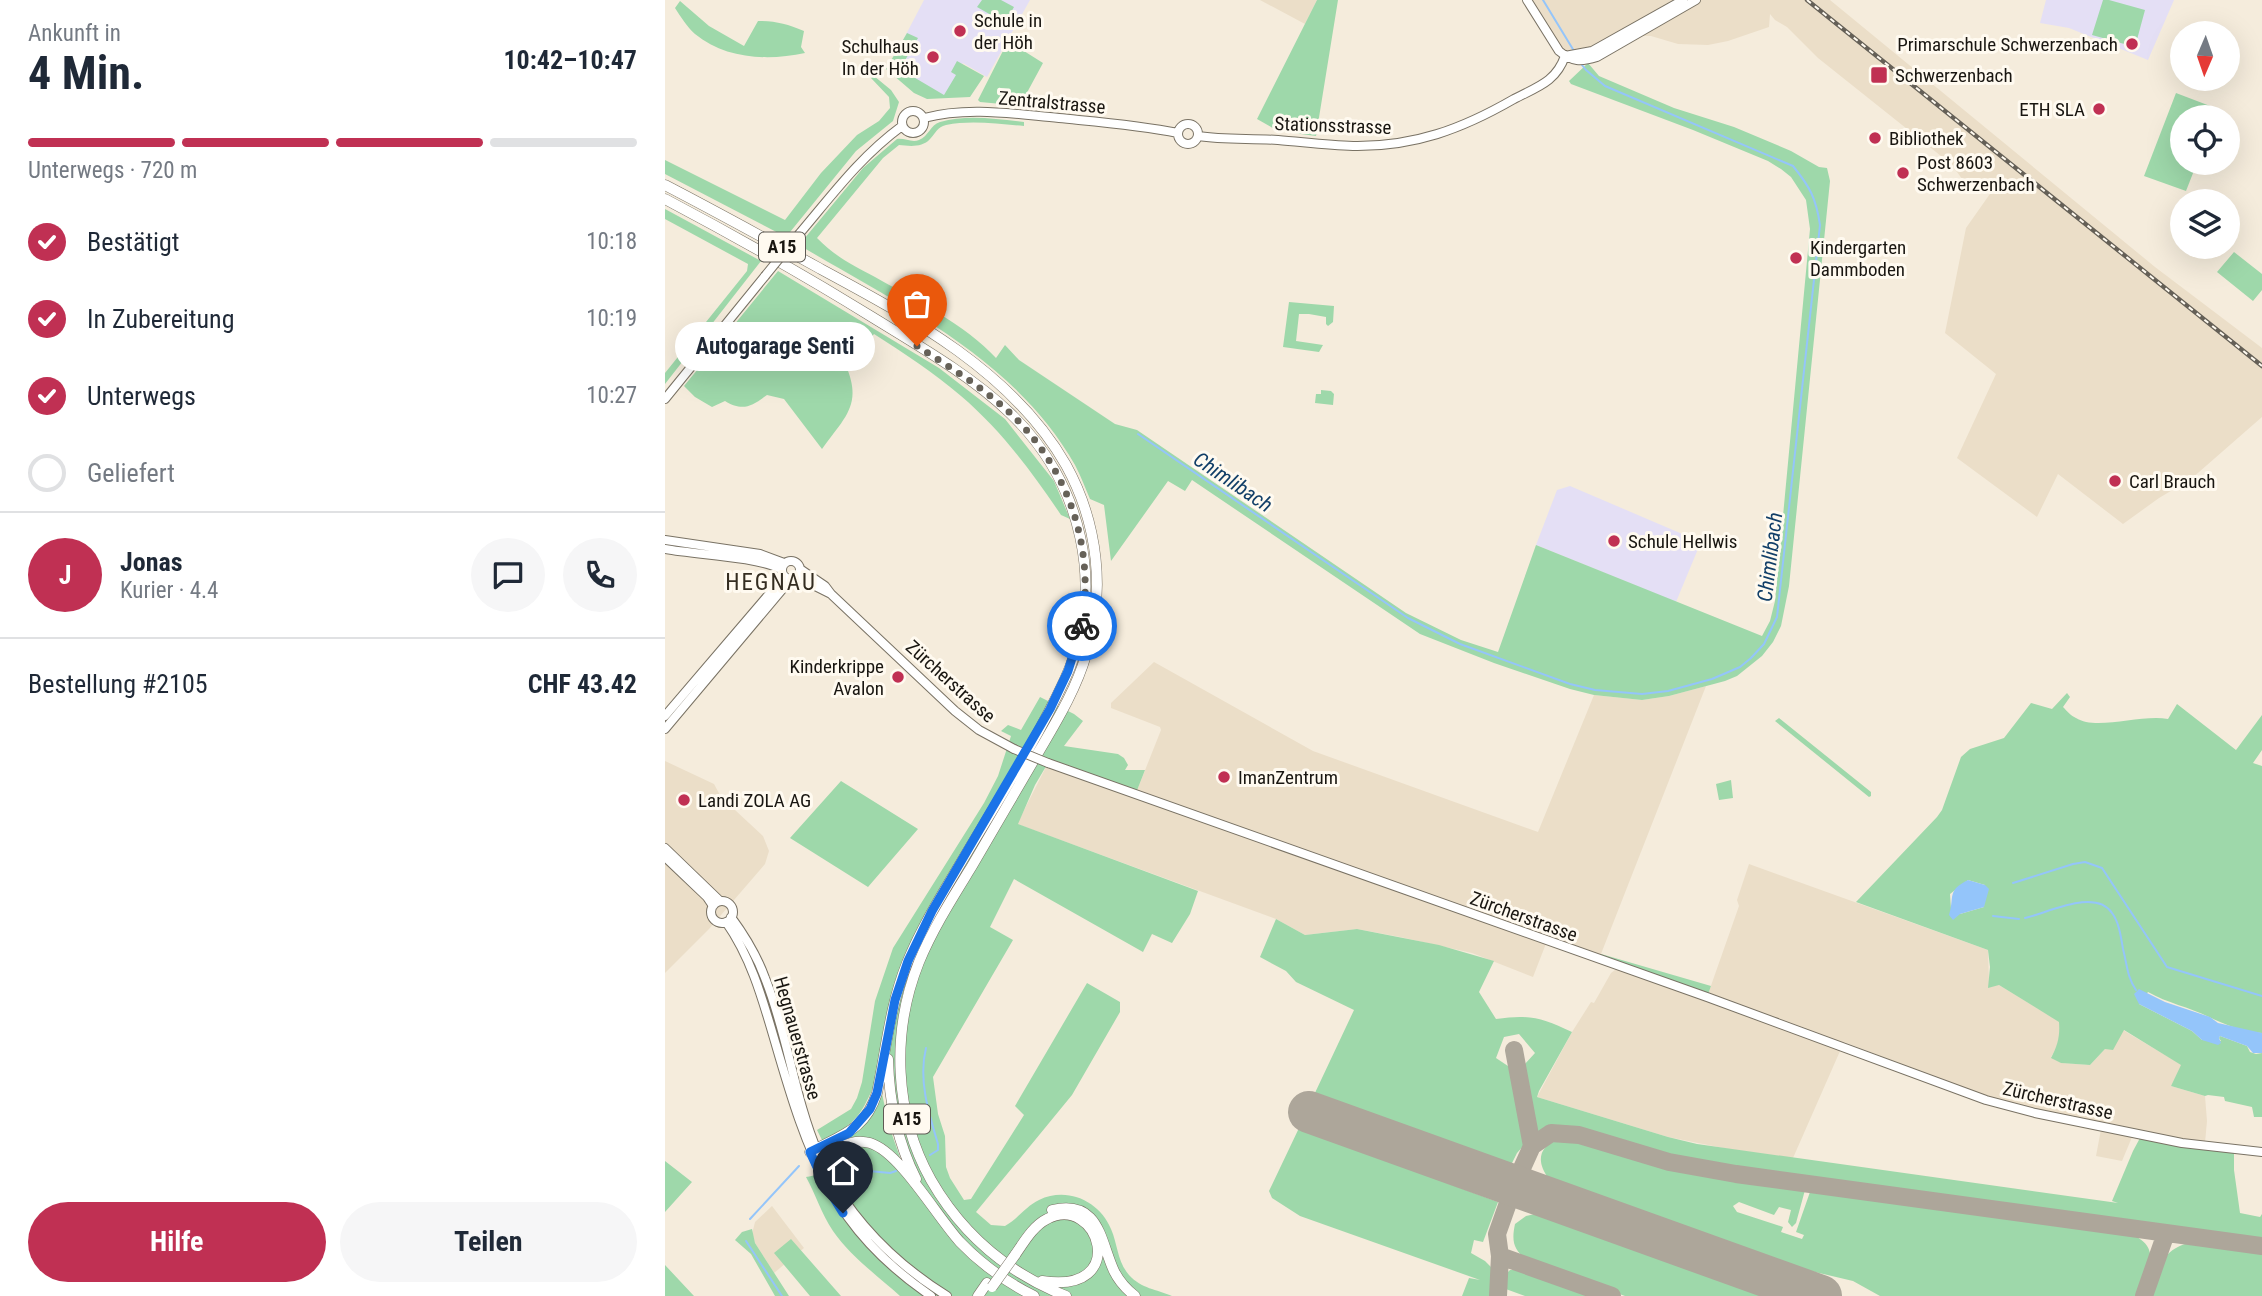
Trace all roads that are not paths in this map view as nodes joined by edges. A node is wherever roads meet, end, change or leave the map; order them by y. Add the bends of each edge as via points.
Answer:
1 (1527, 0) edge
2 (1683, 0) edge
3 (1696, 0) edge
4 (1576, 57) junction
5 (924, 118) junction
6 (902, 126) junction
7 (1178, 133) junction
8 (1198, 136) junction
9 (665, 185) edge
10 (665, 199) edge
11 (665, 399) edge
12 (665, 540) edge
13 (665, 549) edge
14 (782, 568) junction
15 (796, 575) junction
16 (665, 716) edge
17 (665, 729) edge
18 (665, 848) edge
19 (665, 857) edge
20 (717, 903) junction
21 (729, 920) junction
22 (893, 1010) junction
23 (813, 1150) junction
24 (835, 1150) junction
25 (2262, 1152) edge
26 (819, 1162) junction
27 (827, 1171) junction
28 (940, 1218) junction
29 (1012, 1253) junction
30 (1028, 1279) junction
31 (990, 1285) junction
32 (931, 1296) edge
33 (947, 1296) edge
34 (978, 1296) edge
35 (986, 1296) edge
36 (1034, 1296) edge
37 (1066, 1296) edge
38 (1135, 1296) edge

1 - 4 main road via 1557,48
2 - 4 main road
3 - 4 main road via 1597,57
4 - 8 main road, Stationsstrasse via 1549,80 1472,123 1420,140 1353,146
5 - 6 main road via 924,126 917,132
5 - 6 main road via 916,110 909,111
5 - 7 main road, Zentralstrasse via 971,111
6 - 11 main road, bridge via 860,161
7 - 8 main road via 1187,144
7 - 8 main road via 1188,124 1196,128
9 - 30 highway, A15 via 898,312 970,360 1050,440 1072,476 1088,517 1097,585 1086,658 1064,707 924,951 908,993 900,1048 906,1115 928,1175 973,1237
10 - 22 highway, A15 via 860,310 992,398 1045,453 1077,521 1085,563 1085,597 1068,671 926,922 905,968
12 - 14 main road via 760,554
13 - 14 main road
14 - 15 main road via 785,577
14 - 15 main road via 789,560 795,561
14 - 16 main road via 776,586
15 - 17 main road
15 - 25 main road, Zürcherstrasse, bridge via 831,594 963,718 992,738 1048,763 1986,1100 2182,1143
18 - 20 main road, Hegnauerstrasse
19 - 20 main road, Hegnauerstrasse
20 - 21 main road, Hegnauerstrasse via 731,906
20 - 21 main road, Hegnauerstrasse via 713,918
21 - 23 main road, Hegnauerstrasse via 753,951 769,989
22 - 23 highway via 870,1109 849,1133
22 - 28 highway, A15 via 888,1074 895,1124 913,1173
23 - 26 highway
24 - 26 highway
24 - 27 highway
24 - 28 highway via 860,1142 883,1149
26 - 27 main road
26 - 32 main road via 824,1182 856,1228
27 - 33 main road via 874,1236 906,1267
28 - 36 highway, A15 via 977,1258
29 - 30 highway via 1038,1225 1058,1215 1077,1218 1095,1234 1097,1259 1081,1279 1061,1284
29 - 31 highway
29 - 38 highway via 1041,1215 1058,1209 1077,1211 1098,1227 1114,1272
30 - 37 highway, A15
31 - 34 highway
31 - 35 highway

